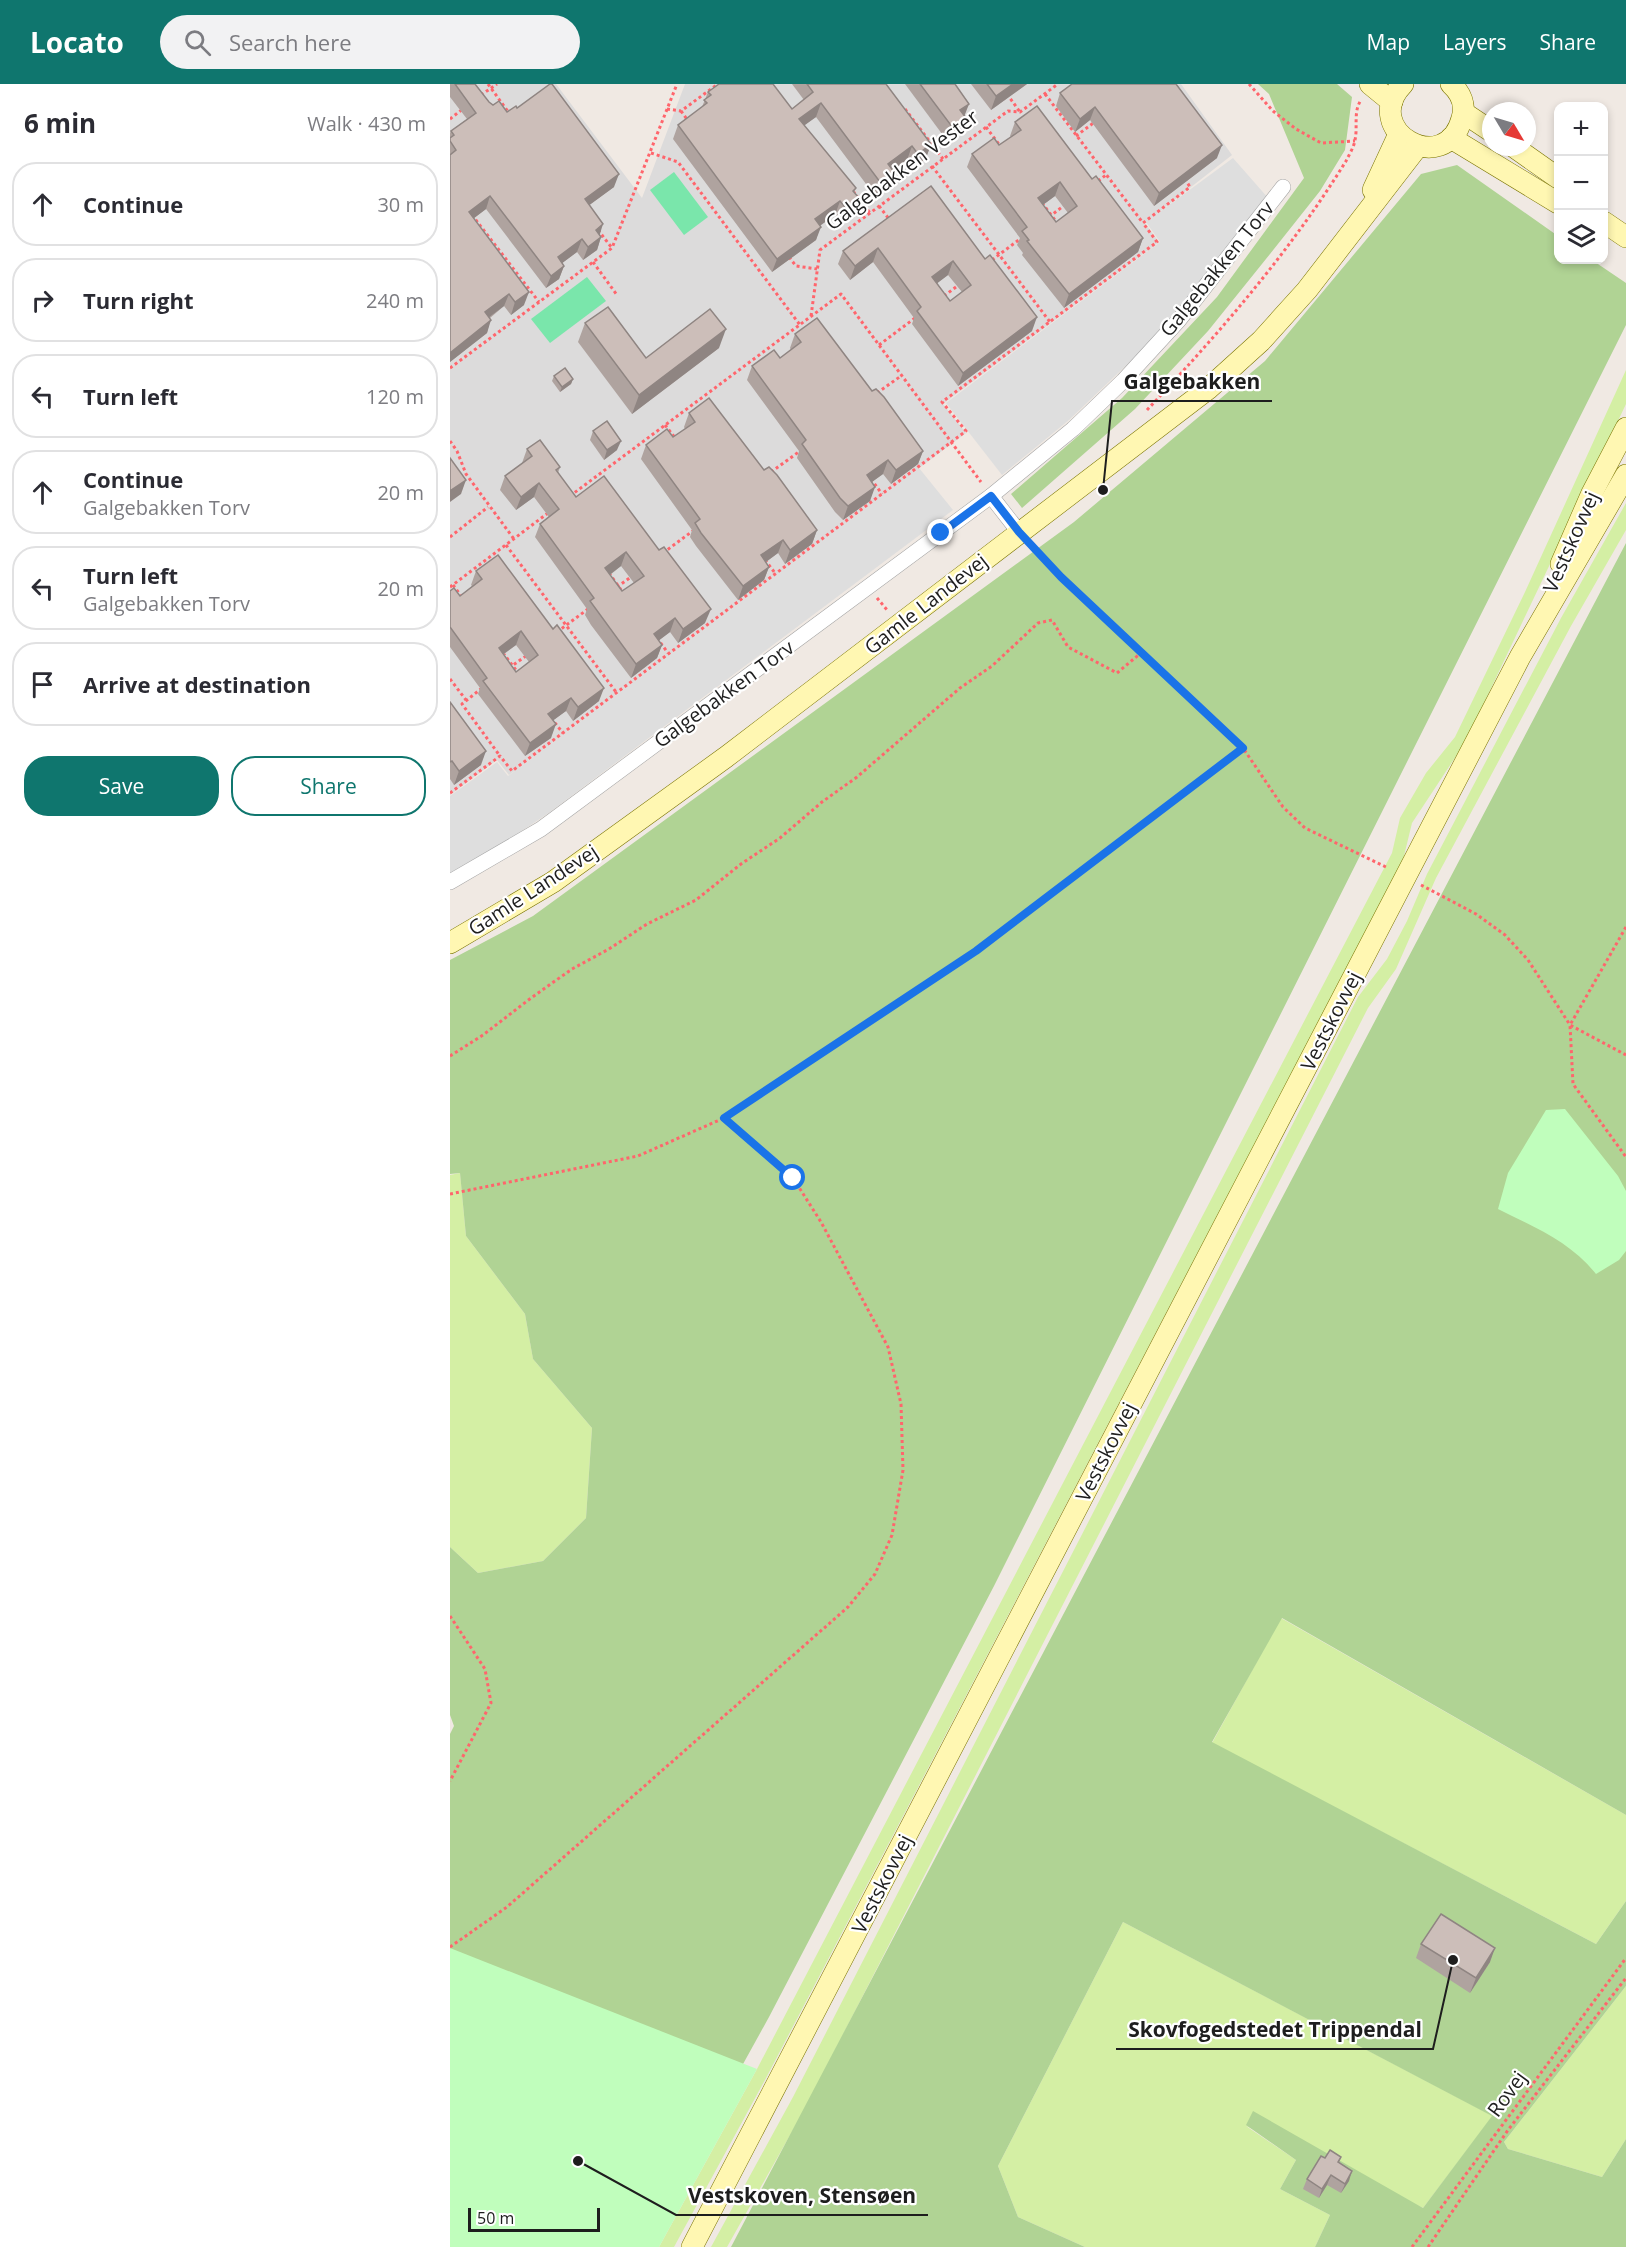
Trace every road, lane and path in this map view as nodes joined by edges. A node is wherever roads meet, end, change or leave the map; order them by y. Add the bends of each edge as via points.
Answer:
1 (488, 84) edge
2 (497, 84) edge
3 (677, 84) edge
4 (718, 84) edge
5 (1058, 84) edge
6 (1250, 84) edge
7 (1403, 84) edge
8 (1451, 84) edge
9 (1372, 85) edge
10 (491, 88) junction
11 (1006, 93) edge
12 (1045, 94) junction
13 (474, 100) edge
14 (1392, 102) junction
15 (900, 103) edge
16 (466, 107) edge
17 (667, 109) junction
18 (681, 111) junction
19 (1020, 112) junction
20 (1464, 112) junction
21 (511, 115) edge
22 (1101, 117) edge
23 (450, 119) edge
24 (1482, 125) edge
25 (986, 127) junction
26 (694, 129) edge
27 (1399, 134) junction
28 (1076, 136) junction
29 (1451, 138) junction
30 (1355, 141) junction
31 (1418, 146) junction
32 (651, 153) junction
33 (1006, 153) edge
34 (1527, 156) edge
35 (943, 159) junction
36 (932, 166) junction
37 (1106, 175) junction
38 (1554, 175) edge
39 (1184, 178) edge
40 (1097, 181) edge
41 (850, 187) edge
42 (1283, 187) dead end
43 (1038, 198) edge
44 (1554, 201) edge
45 (1070, 202) edge
46 (879, 206) junction
47 (870, 213) junction
48 (471, 214) edge
49 (1051, 215) junction
50 (1361, 218) junction
51 (1043, 222) edge
52 (1143, 223) junction
53 (892, 224) edge
54 (1608, 224) edge
55 (598, 230) edge
56 (1064, 232) edge
57 (1025, 235) edge
58 (1626, 237) edge
59 (612, 248) junction
60 (999, 255) junction
61 (789, 256) edge
62 (593, 262) junction
63 (990, 262) edge
64 (818, 269) junction
65 (1096, 274) edge
66 (963, 282) edge
67 (1102, 283) junction
68 (939, 286) edge
69 (617, 295) dead end
70 (945, 295) junction
71 (539, 302) junction
72 (936, 302) edge
73 (812, 316) junction
74 (917, 317) edge
75 (1050, 322) junction
76 (800, 325) junction
77 (879, 345) junction
78 (460, 350) edge
79 (465, 357) junction
80 (450, 368) edge
81 (901, 375) junction
82 (875, 395) edge
83 (1140, 416) dead end
84 (666, 425) junction
85 (1626, 428) edge
86 (450, 441) edge
87 (951, 442) junction
88 (679, 443) edge
89 (802, 449) edge
90 (868, 475) edge
91 (1626, 475) edge
92 (764, 478) edge
93 (882, 494) junction
94 (991, 496) junction
95 (568, 498) edge
96 (488, 507) junction
97 (550, 512) edge
98 (699, 526) edge
99 (1019, 532) junction
100 (450, 537) edge
101 (514, 539) junction
102 (506, 545) junction
103 (761, 554) edge
104 (654, 560) edge
105 (605, 568) edge
106 (636, 573) edge
107 (775, 573) junction
108 (451, 586) edge
109 (619, 586) junction
110 (868, 586) junction
111 (610, 592) edge
112 (626, 596) edge
113 (466, 603) edge
114 (592, 606) edge
115 (899, 624) junction
116 (566, 625) junction
117 (654, 634) edge
118 (548, 639) edge
119 (499, 648) edge
120 (530, 652) edge
121 (1142, 652) junction
122 (668, 653) junction
123 (1520, 657) junction
124 (513, 665) junction
125 (503, 672) edge
126 (450, 679) edge
127 (525, 682) edge
128 (452, 685) edge
129 (485, 686) edge
130 (616, 693) junction
131 (466, 700) junction
132 (550, 716) edge
133 (563, 733) junction
134 (1243, 748) junction
135 (500, 756) junction
136 (450, 793) edge
137 (1392, 870) dead end
138 (450, 882) edge
139 (1419, 884) dead end
140 (1626, 927) edge
141 (450, 943) edge
142 (1570, 1025) junction
143 (1626, 1055) edge
144 (450, 1056) edge
145 (724, 1118) junction
146 (1626, 1157) edge
147 (450, 1194) edge
148 (450, 1616) edge
149 (450, 1781) edge
150 (450, 1947) edge
151 (1626, 1958) edge
152 (1626, 1978) edge
153 (692, 2247) edge
154 (1412, 2247) edge
155 (1428, 2247) edge

1 - 10 path
2 - 10 path
3 - 17 path
4 - 18 path
5 - 12 path, Galgebakken Vester
6 - 30 path via 1274,111 1321,143
7 - 14 street
8 - 20 street via 1462,100
9 - 14 street
9 - 30 path via 1357,106
10 - 13 path
10 - 21 path
11 - 19 path
12 - 19 path, Galgebakken Vester
12 - 28 path
14 - 27 street via 1391,113
15 - 35 path
16 - 23 path
17 - 18 path
17 - 32 path
18 - 26 path
19 - 25 path, Galgebakken Vester via 1008,111
20 - 24 street
20 - 29 street via 1460,127
22 - 28 path
25 - 33 path
25 - 35 path, Galgebakken Vester
27 - 31 street
27 - 50 street, Gamle Landevej
28 - 37 path
29 - 31 street via 1430,147
29 - 44 street
30 - 83 path via 1322,198 1264,278
31 - 50 street, Gamle Landevej
32 - 59 path
32 - 76 path via 678,162
34 - 38 street
35 - 36 path, Galgebakken Vester
36 - 46 path, Galgebakken Vester
36 - 60 path
37 - 40 path
37 - 52 path
39 - 52 path via 1191,187
41 - 47 path
42 - 94 street, Galgebakken Torv via 1179,320 1130,374 1073,429
43 - 49 path
45 - 49 path
46 - 47 path, Galgebakken Vester
46 - 53 path
47 - 64 path, Galgebakken Vester via 820,250
48 - 71 path
49 - 51 path
49 - 56 path
50 - 99 street, Gamle Landevej via 1307,290 1261,341 1208,389
52 - 67 path via 1157,242
54 - 58 street
55 - 59 path
57 - 60 path
59 - 62 path
60 - 63 path
60 - 75 path
61 - 64 path via 796,266
62 - 69 path
62 - 71 path
64 - 73 path, Galgebakken Vester
65 - 67 path
66 - 70 path
67 - 75 path
68 - 70 path
70 - 72 path
71 - 79 path
73 - 76 path
73 - 77 path via 841,294
74 - 77 path
75 - 87 path via 942,402 966,431
76 - 84 path
77 - 81 path
78 - 79 path
79 - 80 path
81 - 82 path
81 - 87 path
84 - 88 path
84 - 95 path
85 - 123 street, Vestskovvej via 1592,494
86 - 96 path
87 - 93 path
87 - 94 path
89 - 92 path
90 - 93 path
91 - 123 street, Vestskovvej
93 - 107 path
94 - 99 street
94 - 110 street, Galgebakken Torv
96 - 100 path
96 - 101 path
97 - 101 path
98 - 104 path
99 - 115 street, Gamle Landevej
99 - 121 path
101 - 102 path
102 - 108 path
102 - 116 path
103 - 107 path
105 - 109 path
106 - 109 path
107 - 122 path
108 - 113 path
109 - 111 path
109 - 112 path
110 - 115 path
110 - 138 street, Galgebakken Torv via 541,829
114 - 116 path
115 - 141 street, Gamle Landevej via 726,757 562,875
116 - 118 path
116 - 130 path
117 - 122 path
119 - 124 path
120 - 124 path
121 - 134 path
121 - 144 path via 1117,673 1068,647 1052,620 1038,623 857,777 696,900 572,969
122 - 130 path
123 - 153 street, Vestskovvej
124 - 125 path
124 - 127 path
126 - 128 path
128 - 131 path
129 - 131 path
130 - 133 path
131 - 135 path via 462,704
132 - 133 path
133 - 135 path via 512,771
134 - 137 path via 1283,807 1305,828
134 - 145 path via 976,951
135 - 136 path
139 - 142 path via 1476,914 1505,935 1528,960
140 - 142 path
142 - 143 path
142 - 146 path via 1573,1084
145 - 147 path via 638,1156
145 - 150 path via 793,1178 888,1347 901,1404 903,1470 892,1535 875,1574 848,1607 507,1907
148 - 149 path via 484,1669 491,1703
151 - 154 path, Rovej
152 - 155 path via 1508,2130

